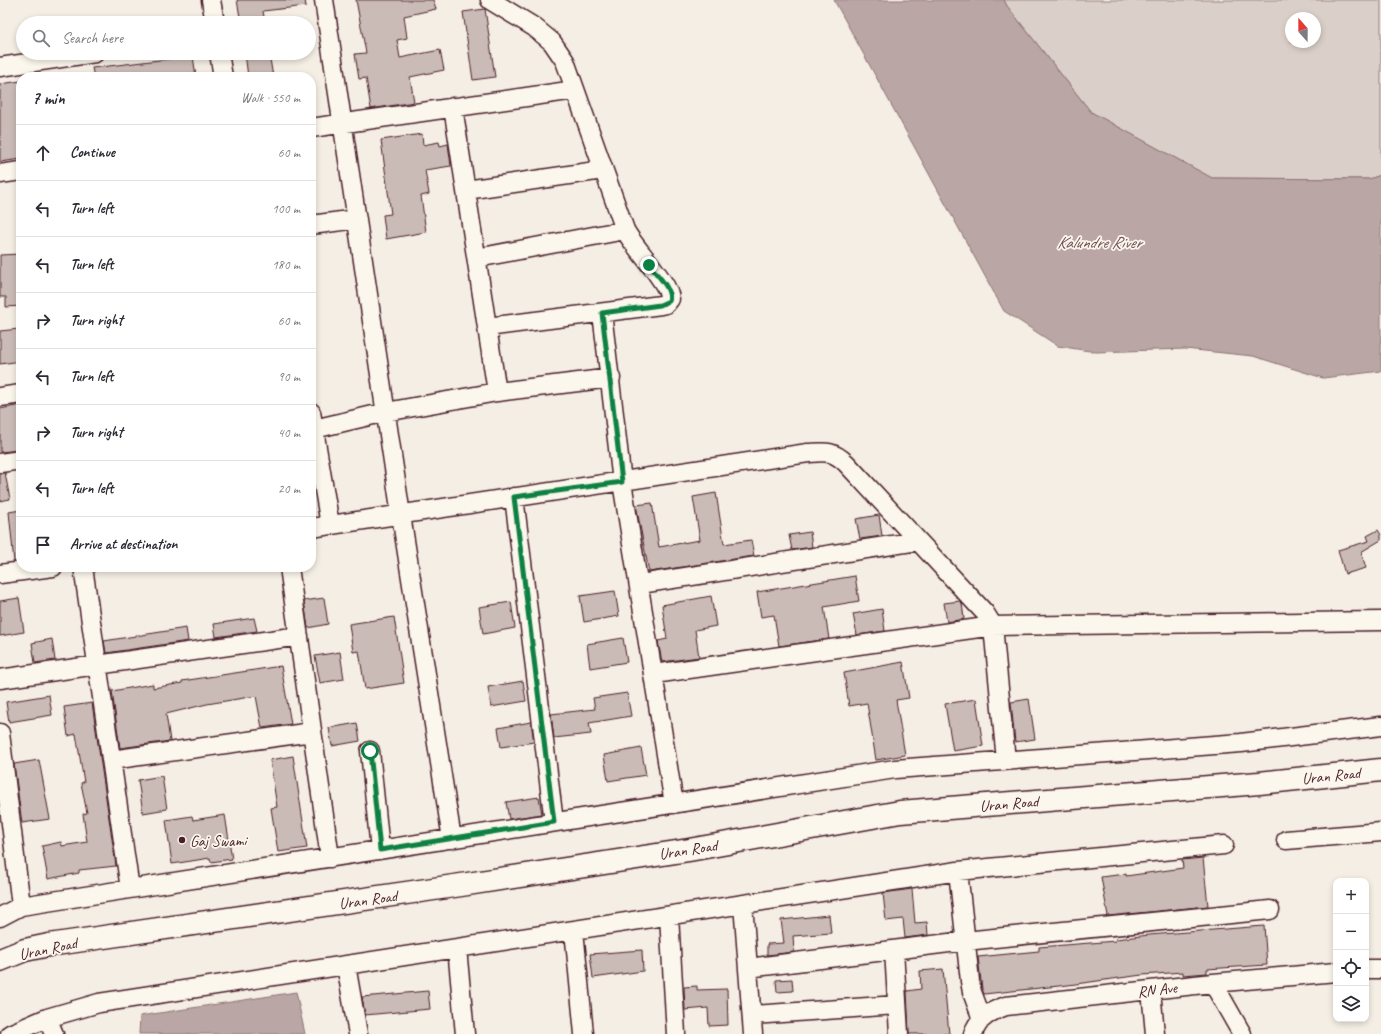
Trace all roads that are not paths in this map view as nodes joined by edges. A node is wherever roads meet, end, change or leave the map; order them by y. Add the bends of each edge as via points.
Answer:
1 (211, 0) edge
2 (324, 0) edge
3 (490, 0) edge
4 (214, 16) edge
5 (48, 60) edge
6 (220, 60) edge
7 (0, 67) edge
8 (222, 72) edge
9 (575, 90) junction
10 (454, 107) junction
11 (343, 123) junction
12 (316, 127) edge
13 (603, 170) junction
14 (16, 172) edge
15 (0, 174) edge
16 (466, 190) junction
17 (358, 219) junction
18 (316, 224) edge
19 (625, 230) junction
20 (477, 258) junction
21 (602, 313) junction
22 (487, 327) junction
23 (611, 378) junction
24 (497, 392) junction
25 (16, 395) edge
26 (0, 397) edge
27 (386, 412) junction
28 (316, 421) edge
29 (316, 444) edge
30 (16, 461) edge
31 (0, 463) edge
32 (622, 482) junction
33 (514, 497) junction
34 (401, 515) junction
35 (330, 525) junction
36 (316, 527) edge
37 (918, 541) junction
38 (16, 572) edge
39 (84, 572) edge
40 (290, 572) edge
41 (0, 574) edge
42 (640, 584) junction
43 (1381, 621) edge
44 (993, 626) junction
45 (299, 636) junction
46 (97, 665) junction
47 (654, 674) junction
48 (0, 679) edge
49 (1381, 726) edge
50 (312, 732) junction
51 (0, 733) edge
52 (370, 751) dead end
53 (111, 760) junction
54 (1006, 761) junction
55 (1381, 770) edge
56 (674, 804) junction
57 (554, 822) junction
58 (1381, 832) edge
59 (452, 838) junction
60 (1286, 840) dead end
61 (1224, 845) dead end
62 (380, 850) junction
63 (330, 858) junction
64 (958, 871) junction
65 (130, 889) junction
66 (744, 904) junction
67 (22, 906) junction
68 (1270, 910) dead end
69 (669, 916) junction
70 (0, 917) edge
71 (574, 930) junction
72 (965, 941) junction
73 (457, 948) junction
74 (894, 950) junction
75 (0, 960) edge
76 (346, 965) junction
77 (748, 968) junction
78 (1333, 972) edge
79 (1213, 983) junction
80 (1151, 990) junction
81 (897, 1005) junction
82 (752, 1015) junction
83 (51, 1026) edge
84 (977, 1026) edge
85 (10, 1034) edge
86 (358, 1034) edge
87 (465, 1034) edge
88 (584, 1034) edge
89 (676, 1034) edge
90 (753, 1034) edge
91 (899, 1034) edge
92 (1155, 1034) edge
93 (1242, 1034) edge

1 - 4 street
2 - 11 street
3 - 9 street via 534,27 552,42 565,61
5 - 7 street
6 - 8 street
9 - 10 street
9 - 13 street
10 - 11 street
10 - 16 street
11 - 12 street
11 - 17 street
13 - 16 street
13 - 19 street
14 - 15 street
16 - 20 street
17 - 18 street
17 - 27 street
19 - 20 street
19 - 21 street via 667,289 670,299 666,304
20 - 22 street
21 - 22 street
21 - 23 street
22 - 24 street
23 - 24 street
23 - 32 street
24 - 27 street
25 - 26 street
27 - 28 street
27 - 34 street
29 - 35 street
30 - 31 street
32 - 33 street
32 - 37 street via 808,453 836,454
32 - 42 street
33 - 34 street
33 - 57 street
34 - 35 street
34 - 59 street
35 - 36 street
37 - 42 street
37 - 44 street via 985,613
38 - 41 street
39 - 46 street
40 - 45 street
42 - 47 street
43 - 44 street
44 - 47 street
44 - 54 street
45 - 46 street
45 - 50 street
46 - 48 street
46 - 53 street
47 - 56 street
49 - 54 street via 1178,749
50 - 53 street
50 - 63 street
51 - 67 street
52 - 62 street
53 - 65 street
54 - 56 street via 895,769
55 - 75 main road, Uran Road via 1259,783 900,812 689,850 49,945 25,950
56 - 57 street
57 - 59 street
58 - 60 street
59 - 62 street
61 - 64 street
62 - 63 street
63 - 65 street
64 - 66 street
64 - 72 street
65 - 67 street
66 - 69 street
66 - 77 street
67 - 70 street
68 - 72 street
69 - 71 street
69 - 89 street
71 - 73 street
71 - 88 street
72 - 74 street
72 - 84 street
73 - 76 street
73 - 87 street
74 - 77 street
74 - 81 street
76 - 83 street via 99,1003
76 - 86 street
77 - 82 street
78 - 79 street, RN Ave
79 - 80 street, RN Ave
79 - 93 street
80 - 84 street, RN Ave via 1006,1006 992,1011
80 - 92 street
81 - 82 street
81 - 91 street
82 - 90 street
83 - 85 street

